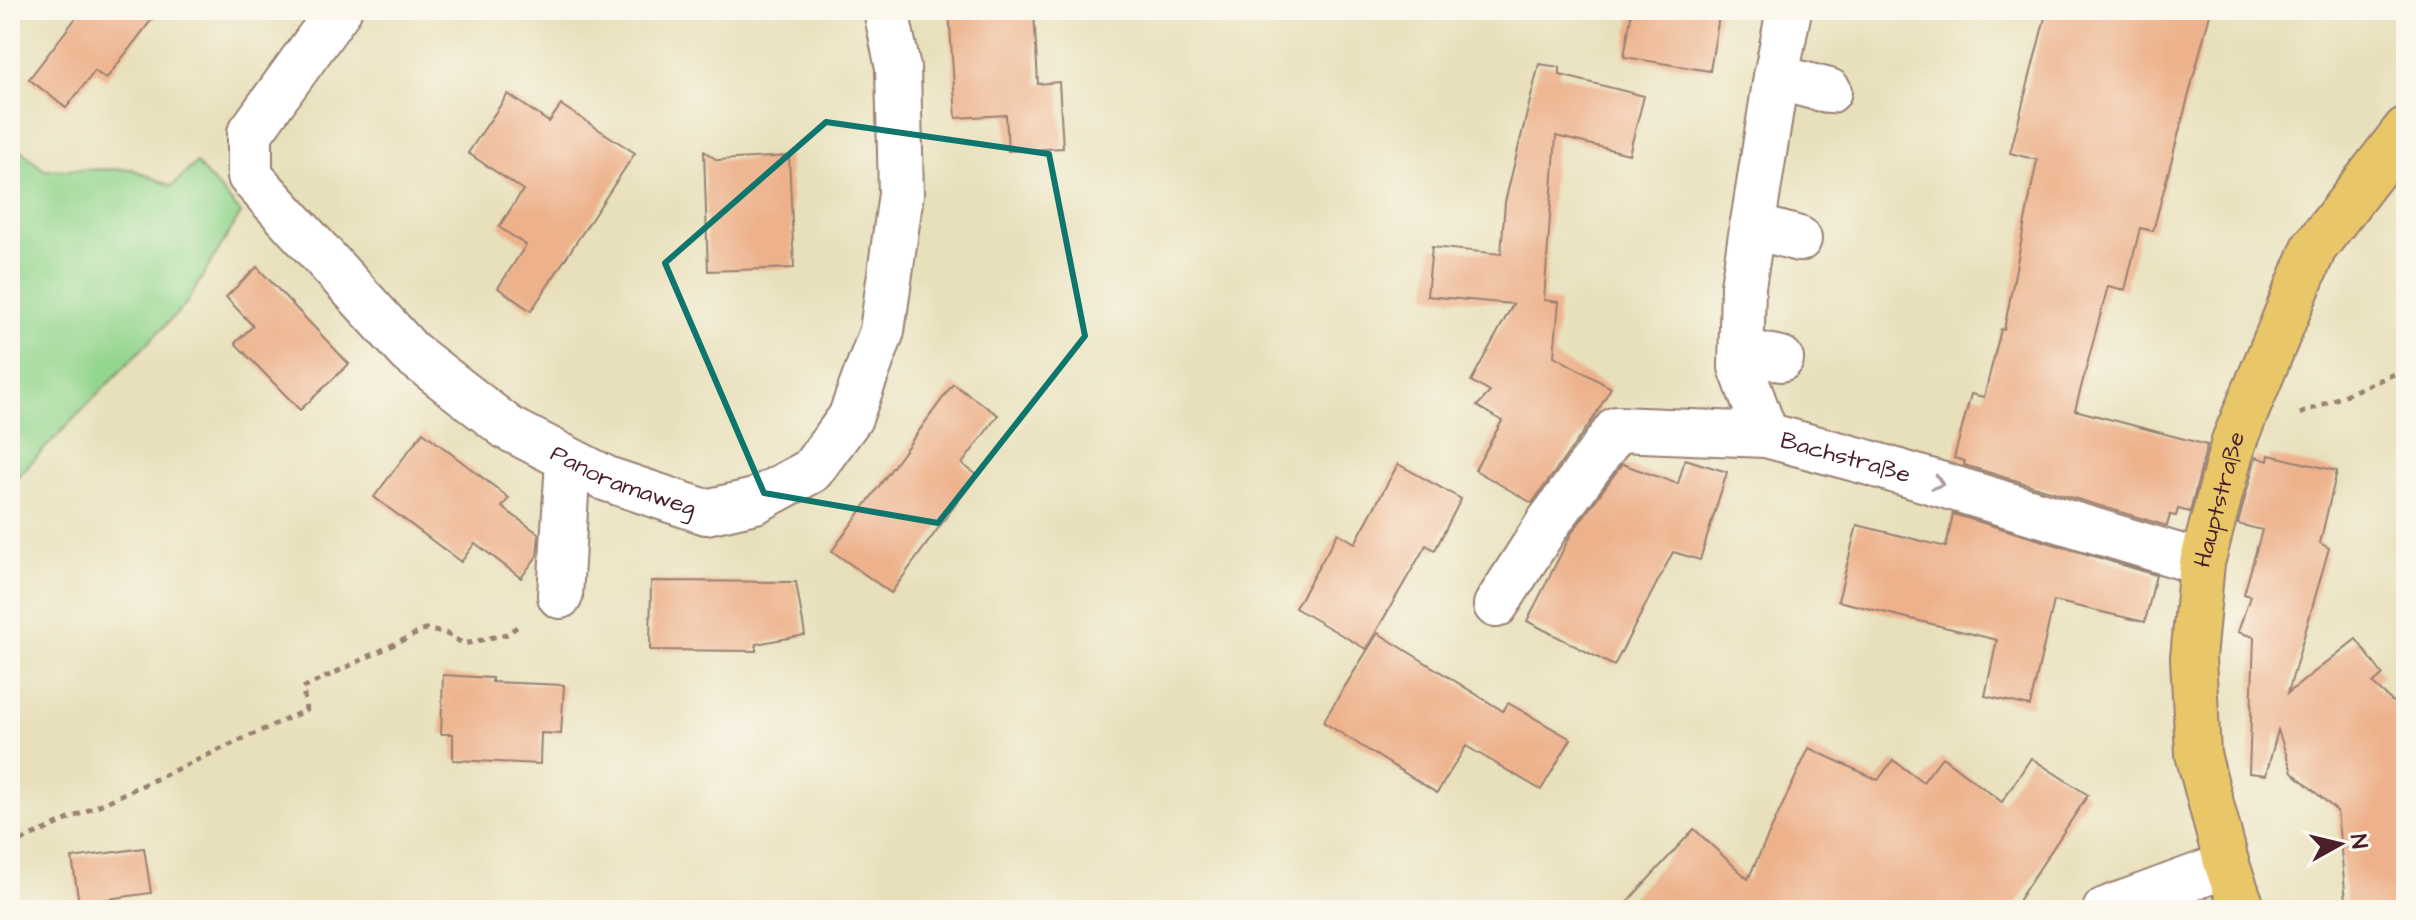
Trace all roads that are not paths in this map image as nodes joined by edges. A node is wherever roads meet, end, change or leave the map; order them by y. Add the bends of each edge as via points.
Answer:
1 (339, 10) edge
2 (886, 10) edge
3 (1789, 10) edge
4 (1776, 77) junction
5 (1829, 91) dead end
6 (2406, 129) edge
7 (1752, 226) junction
8 (1799, 239) dead end
9 (1766, 435) junction
10 (568, 460) junction
11 (2202, 563) junction
12 (560, 596) road end
13 (1496, 605) dead end
14 (2227, 865) junction
15 (2105, 910) edge
16 (2243, 910) edge

1 - 10 street, Panoramaweg via 250,133 250,176 410,352 508,428
2 - 10 street, Panoramaweg via 898,68 901,194 882,331 850,418 811,471 755,501 706,512 607,479
3 - 4 street, Bachstraße
4 - 5 street
4 - 7 street, Bachstraße
6 - 11 main road, Hauptstraße via 2314,248 2234,441
7 - 8 street
7 - 9 street, Bachstraße via 1743,286 1761,355 1741,367
9 -> 11 street, Bachstraße
9 - 13 street via 1617,429
10 - 12 street
11 - 14 main road, Hauptstraße via 2193,658 2198,754
14 - 15 street
14 - 16 main road, Hauptstraße

